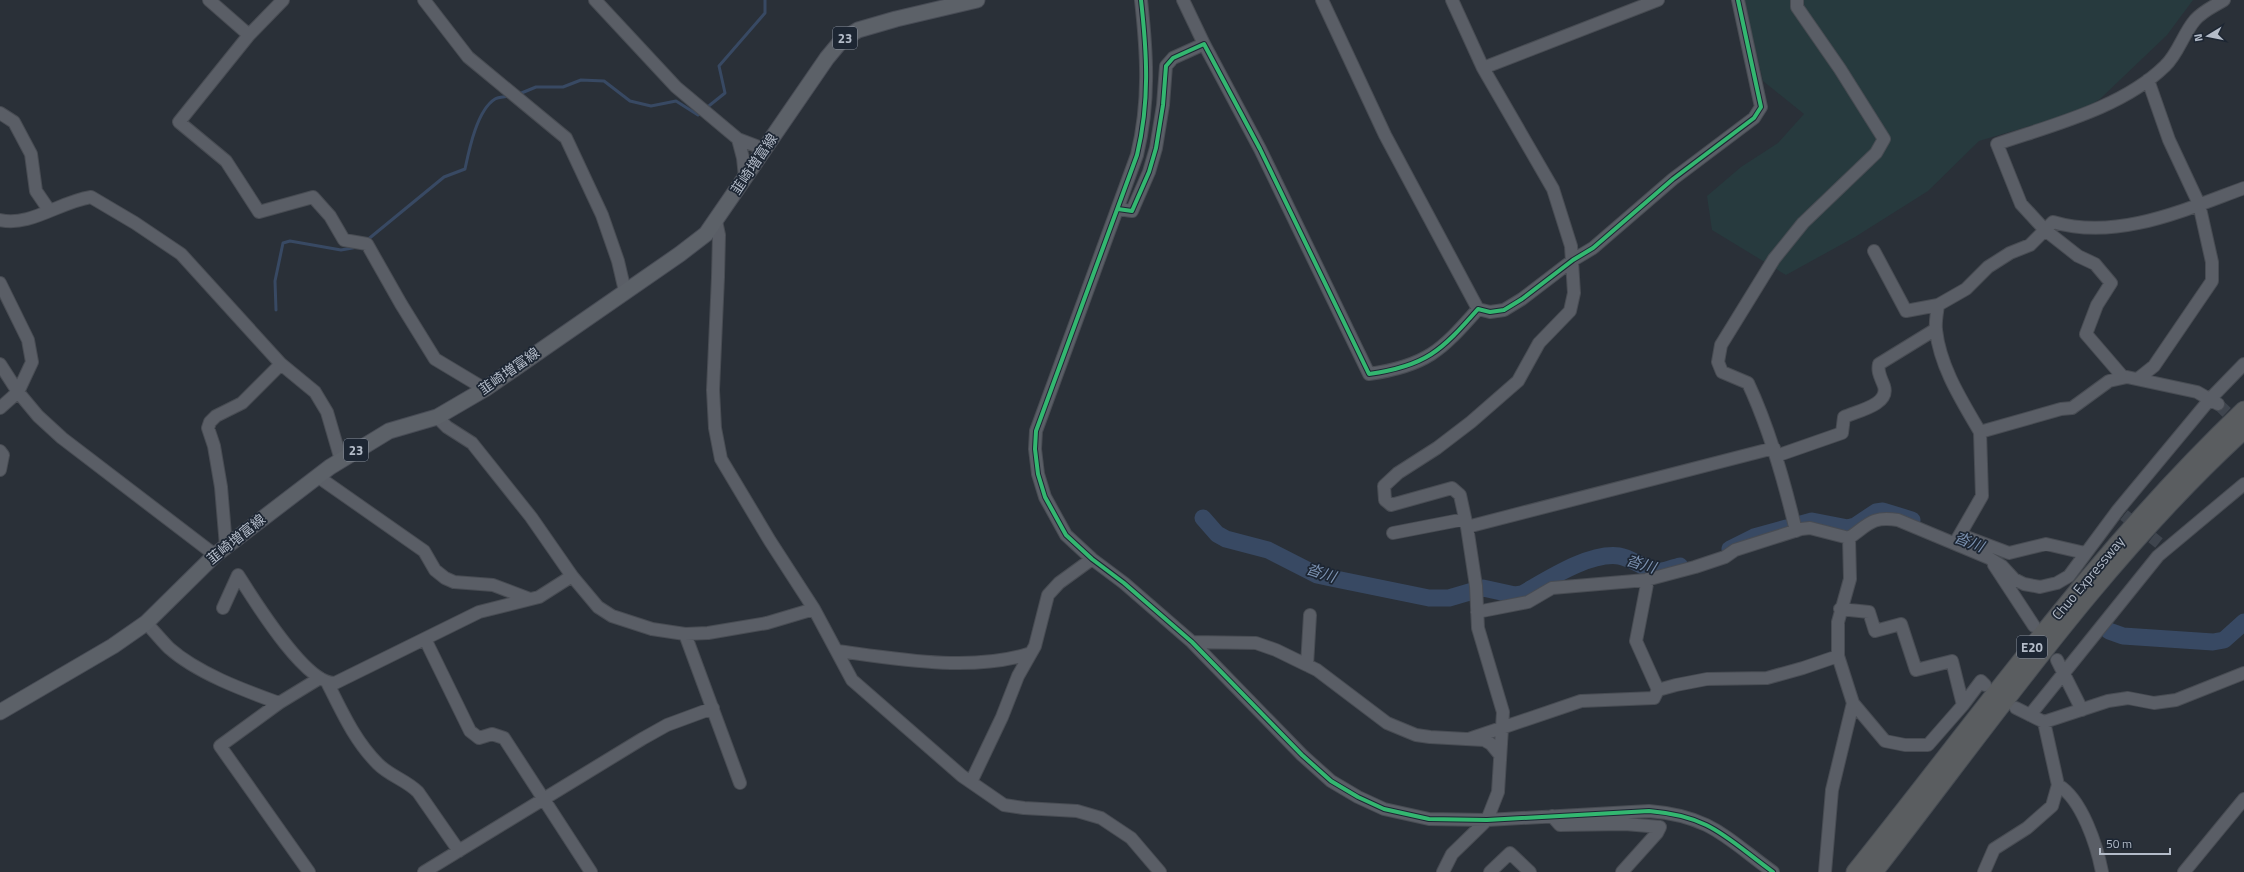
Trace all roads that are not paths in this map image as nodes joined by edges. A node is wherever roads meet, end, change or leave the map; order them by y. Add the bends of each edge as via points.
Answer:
1 (208, 0) edge
2 (284, 0) edge
3 (424, 0) edge
4 (595, 0) edge
5 (977, 0) edge
6 (1141, 0) edge
7 (1183, 0) edge
8 (1322, 0) edge
9 (1452, 0) edge
10 (1658, 0) edge
11 (1738, 0) edge
12 (1797, 0) edge
13 (2224, 0) edge
14 (250, 35) junction
15 (1204, 44) junction
16 (1483, 68) junction
17 (2148, 80) junction
18 (0, 113) edge
19 (738, 139) junction
20 (764, 149) junction
21 (745, 177) junction
22 (2244, 188) edge
23 (2199, 204) junction
24 (1118, 209) junction
25 (49, 210) junction
26 (5, 221) edge
27 (716, 221) junction
28 (0, 230) edge
29 (2045, 230) junction
30 (1874, 251) dead end
31 (1573, 260) junction
32 (0, 283) edge
33 (625, 291) junction
34 (1938, 305) junction
35 (1478, 309) junction
36 (1936, 329) junction
37 (0, 364) edge
38 (281, 364) junction
39 (2244, 364) edge
40 (2123, 377) junction
41 (2139, 378) junction
42 (485, 389) junction
43 (18, 392) junction
44 (2214, 402) junction
45 (0, 408) edge
46 (2244, 410) edge
47 (436, 417) junction
48 (2244, 430) edge
49 (1980, 432) junction
50 (0, 451) edge
51 (1775, 452) junction
52 (341, 460) junction
53 (0, 470) edge
54 (317, 476) junction
55 (2244, 484) edge
56 (1466, 523) junction
57 (1796, 531) junction
58 (1393, 533) dead end
59 (1849, 538) junction
60 (1958, 539) junction
61 (1980, 542) junction
62 (220, 550) junction
63 (2085, 553) junction
64 (1986, 557) junction
65 (1092, 559) junction
66 (572, 576) junction
67 (1648, 579) junction
68 (530, 599) junction
69 (223, 608) dead end
70 (814, 609) junction
71 (1840, 609) junction
72 (1477, 612) junction
73 (1310, 615) dead end
74 (146, 623) junction
75 (2034, 626) dead end
76 (685, 634) junction
77 (425, 639) junction
78 (1192, 642) junction
79 (838, 651) junction
80 (1028, 654) junction
81 (1838, 656) junction
82 (2057, 660) dead end
83 (1307, 665) junction
84 (2062, 673) junction
85 (2244, 673) edge
86 (324, 681) junction
87 (1985, 685) dead end
88 (1658, 690) junction
89 (278, 703) junction
90 (1853, 703) junction
91 (1963, 705) junction
92 (713, 708) junction
93 (2016, 708) dead end
94 (2082, 710) junction
95 (0, 712) edge
96 (2030, 715) junction
97 (2044, 722) junction
98 (1502, 728) junction
99 (1469, 739) junction
100 (1500, 755) junction
101 (972, 782) junction
102 (740, 783) dead end
103 (2058, 785) junction
104 (544, 799) junction
105 (2244, 799) edge
106 (1552, 816) junction
107 (1487, 820) junction
108 (459, 851) junction
109 (1625, 871) edge
110 (309, 872) edge
111 (424, 872) edge
112 (591, 872) edge
113 (1160, 872) edge
114 (1443, 872) edge
115 (1490, 872) edge
116 (1530, 872) edge
117 (1773, 872) edge
118 (1825, 872) edge
119 (1855, 872) edge
120 (1874, 872) edge
121 (1984, 872) edge
122 (2102, 872) edge
123 (2184, 872) edge

1 - 14 street
2 - 14 street
3 - 33 street via 468,57 566,138 602,215
4 - 19 street via 676,87
5 - 20 main road, 韮崎増富線 / 23 via 896,19 850,34 827,58
6 - 24 street via 1148,81 1144,124 1138,155
7 - 15 street
8 - 35 street via 1385,135
9 - 16 street
10 - 16 street
11 - 31 street via 1761,107 1754,118 1673,179 1593,248
12 - 51 street via 1797,6 1884,139 1876,154 1788,239 1757,283 1721,345 1718,362 1722,372 1748,383 1760,408
13 - 17 street via 2209,6 2194,21 2166,65
14 - 42 street via 179,122 226,161 258,212 313,197 330,216 344,240 367,244 400,304 435,359
15 - 24 street via 1173,58 1166,66 1164,105 1149,172 1132,211
15 - 35 street via 1260,149 1369,374 1391,371 1430,357 1448,344
16 - 31 street via 1553,189 1566,226
17 - 23 street via 2169,140
17 - 29 street via 2105,105 1997,144 2022,204
18 - 25 street via 14,122 31,154 36,191
19 - 20 street
19 - 21 street via 744,158
20 - 21 main road, 韮崎増富線 / 23
21 - 27 main road, 韮崎増富線 / 23
22 - 23 street
23 - 29 street via 2133,225 2099,229 2073,228 2052,222
23 - 41 street via 2212,262 2212,281 2154,366
24 - 65 street via 1036,431 1038,474 1045,497 1066,535
25 - 26 street via 33,219
25 - 38 street via 91,197 168,244 181,254
26 - 28 street
27 - 33 main road, 韮崎増富線 / 23 via 706,234
27 - 70 street via 719,235 713,390 715,428 721,459
29 - 34 street via 2030,245 1999,260 1980,274 1966,289
29 - 40 street via 2078,256 2095,264 2111,283 2097,305 2086,334
30 - 34 street via 1906,311
31 - 35 street via 1504,310 1490,312
31 - 56 street via 1574,293 1570,311 1539,343 1518,381 1437,448 1398,473 1384,486 1385,500 1391,505 1452,488 1460,495
32 - 43 street via 28,340 32,362
33 - 42 main road, 韮崎増富線 / 23
34 - 36 street
36 - 49 street via 1940,351 1955,388
36 - 51 street via 1879,364 1884,396 1880,402 1844,417 1842,434
37 - 43 street
38 - 52 street via 315,392 327,412
38 - 62 street via 242,403 216,416 208,428 221,487
39 - 44 street
40 - 41 street
40 - 49 street via 2104,384 2072,408
41 - 44 street via 2197,392
42 - 47 main road, 韮崎増富線 / 23
43 - 45 street
43 - 62 street via 38,416 62,438
44 - 63 street
46 - 119 highway, Chuo Expressway / E20 via 2137,521 2055,617
47 - 52 main road, 韮崎増富線 / 23 via 389,431
47 - 66 street via 472,443
48 - 120 highway, Chuo Expressway / E20 via 2149,527 2101,582
49 - 60 street via 1982,496
50 - 53 street via 3,455
51 - 56 street
51 - 57 street
52 - 54 main road, 韮崎増富線 / 23
54 - 62 main road, 韮崎増富線 / 23
54 - 68 street via 424,551 435,570 445,578 454,582 493,585
55 - 84 street via 2163,546 2158,556
56 - 58 street
56 - 72 street
57 - 59 street via 1810,528
57 - 67 street via 1735,550 1725,557 1695,567
59 - 60 street via 1874,520 1882,518 1898,520
59 - 71 street via 1850,579
60 - 61 street
60 - 64 street
61 - 63 street via 2009,553 2046,544
61 - 64 street
62 - 74 main road, 韮崎増富線 / 23
63 - 64 street via 2069,576 2057,583 2040,586 2024,584 2014,579 2002,566
64 - 75 street
65 - 78 street via 1124,582
65 - 80 street via 1059,583 1048,595 1039,634
66 - 68 street via 539,597
66 - 76 street via 598,606 612,616 652,629
67 - 72 street via 1552,588 1528,602
67 - 88 street via 1636,641
68 - 77 street via 479,612
69 - 86 street via 238,575 269,624 300,660
70 - 76 street via 760,625
70 - 79 street
71 - 81 street
71 - 91 street via 1869,612 1875,631 1901,624 1916,670 1952,660
72 - 98 street via 1478,628 1503,712
73 - 83 street
74 - 89 street via 170,648 185,659 248,692
74 - 95 main road, 韮崎増富線 / 23 via 113,646
76 - 92 street
77 - 86 street via 335,683
77 - 104 street via 470,731 479,738 492,734 504,738
78 - 83 street via 1256,643
78 - 107 street via 1302,755 1331,781 1384,809 1417,817
79 - 80 street via 940,662 985,663
79 - 101 street via 852,680
80 - 101 street
81 - 88 street via 1767,678 1707,679
81 - 90 street
82 - 84 street
83 - 99 street via 1318,670 1387,723 1423,736
84 - 94 street
84 - 96 street
85 - 94 street via 2176,700 2154,703 2128,698 2108,701
86 - 89 street
86 - 108 street via 347,725 378,764 418,792
87 - 91 street via 1980,681
88 - 98 street via 1654,698 1581,701
89 - 110 street via 220,746
90 - 91 street via 1884,741 1922,746 1928,745
90 - 118 street via 1832,790
92 - 102 street
92 - 104 street via 667,726
93 - 96 street
94 - 97 street
96 - 97 street
97 - 103 street
98 - 99 street
98 - 100 street
99 - 100 street via 1484,740
100 - 107 street via 1498,792
101 - 113 street via 1004,804 1024,808 1077,811 1101,818 1131,838
103 - 121 street via 2052,806 2027,828 1994,849
103 - 122 street via 2066,790 2087,824
104 - 108 street
104 - 112 street
105 - 123 street
106 - 107 street
106 - 109 street via 1560,825 1625,824 1660,827 1657,834
106 - 117 street via 1649,811 1688,817 1716,829
107 - 114 street via 1452,854
108 - 111 street
115 - 116 street via 1510,852

